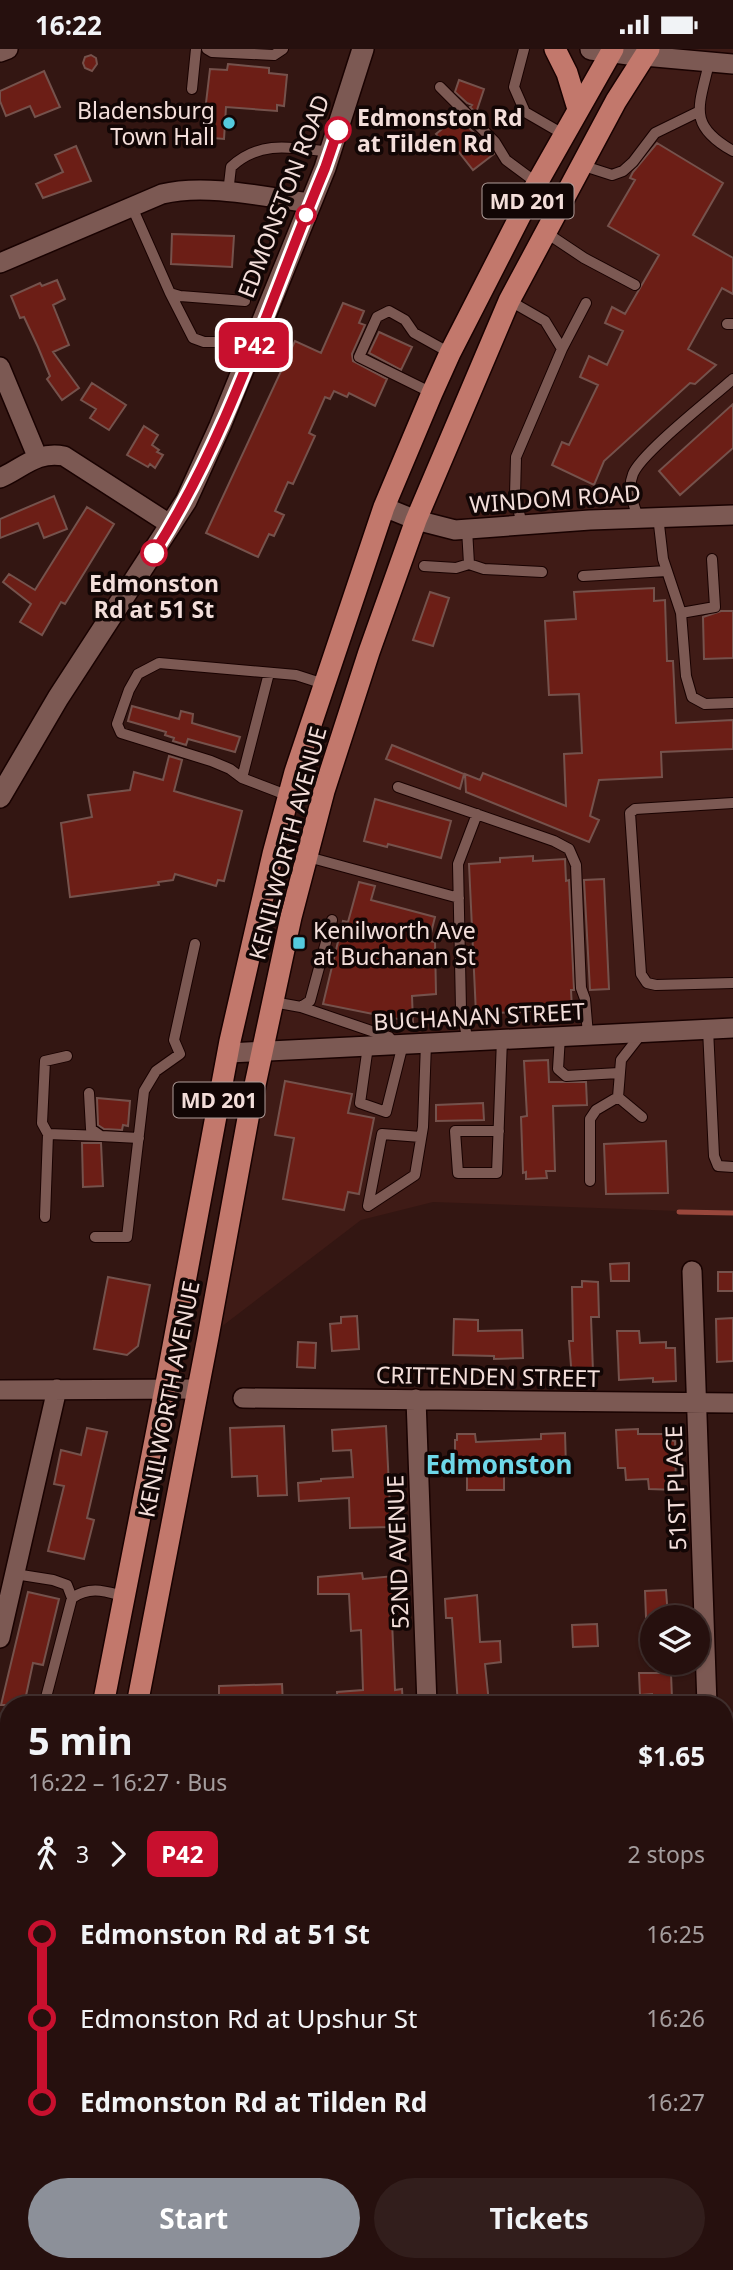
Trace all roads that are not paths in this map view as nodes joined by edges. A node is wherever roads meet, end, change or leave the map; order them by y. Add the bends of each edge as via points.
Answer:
1 (8, 49) edge
2 (196, 49) edge
3 (207, 49) edge
4 (283, 49) edge
5 (363, 49) edge
6 (524, 49) edge
7 (555, 49) edge
8 (605, 50) edge
9 (0, 52) edge
10 (646, 52) edge
11 (709, 63) junction
12 (733, 64) edge
13 (440, 87) dead end
14 (192, 89) dead end
15 (578, 109) junction
16 (698, 112) junction
17 (563, 134) junction
18 (733, 151) edge
19 (330, 152) junction
20 (581, 165) junction
21 (537, 183) junction
22 (228, 193) junction
23 (310, 203) junction
24 (132, 207) junction
25 (544, 232) junction
26 (0, 263) edge
27 (635, 285) dead end
28 (170, 292) junction
29 (246, 301) dead end
30 (509, 301) junction
31 (586, 303) dead end
32 (227, 342) dead end
33 (562, 349) junction
34 (450, 353) junction
35 (0, 367) edge
36 (733, 379) edge
37 (432, 393) junction
38 (37, 456) junction
39 (0, 478) edge
40 (384, 507) junction
41 (733, 515) edge
42 (657, 516) junction
43 (638, 517) junction
44 (416, 520) junction
45 (522, 524) junction
46 (171, 525) junction
47 (467, 529) junction
48 (712, 558) dead end
49 (469, 564) junction
50 (424, 566) dead end
51 (542, 572) dead end
52 (667, 572) junction
53 (583, 576) dead end
54 (681, 613) junction
55 (269, 673) junction
56 (324, 684) junction
57 (733, 703) edge
58 (242, 778) junction
59 (398, 787) dead end
60 (289, 796) junction
61 (0, 797) edge
62 (733, 803) edge
63 (477, 814) junction
64 (308, 857) junction
65 (459, 898) junction
66 (332, 921) dead end
67 (195, 944) dead end
68 (733, 982) edge
69 (273, 1002) junction
70 (301, 1007) junction
71 (733, 1028) edge
72 (708, 1029) junction
73 (642, 1032) junction
74 (588, 1035) junction
75 (560, 1036) junction
76 (502, 1039) junction
77 (468, 1041) junction
78 (426, 1043) junction
79 (399, 1044) junction
80 (368, 1046) junction
81 (262, 1052) junction
82 (228, 1053) junction
83 (67, 1056) dead end
84 (619, 1073) junction
85 (89, 1093) dead end
86 (618, 1097) junction
87 (642, 1117) dead end
88 (499, 1131) junction
89 (48, 1134) junction
90 (101, 1136) junction
91 (421, 1137) junction
92 (139, 1138) junction
93 (733, 1167) edge
94 (590, 1181) dead end
95 (45, 1217) dead end
96 (95, 1237) dead end
97 (692, 1271) dead end
98 (0, 1389) edge
99 (57, 1389) junction
100 (165, 1389) junction
101 (198, 1389) junction
102 (243, 1398) dead end
103 (416, 1399) junction
104 (697, 1403) junction
105 (733, 1403) edge
106 (15, 1574) junction
107 (123, 1596) junction
108 (72, 1598) junction
109 (0, 1638) edge
110 (46, 1696) edge
111 (105, 1696) edge
112 (139, 1696) edge
113 (427, 1696) edge
114 (707, 1696) edge

1 - 9 street
2 - 14 lane
3 - 4 lane via 274,55
5 - 19 street, EDMONSTON ROAD
6 - 17 lane via 514,87 525,112
7 - 15 main road
8 - 10 street
8 - 15 main road, KENILWORTH AVENUE / MD 201
10 - 11 street
10 - 20 main road, KENILWORTH AVENUE / MD 201
11 - 12 street
11 - 16 lane
13 - 21 lane via 495,142 506,160
15 - 17 main road, KENILWORTH AVENUE / MD 201
16 - 18 lane via 703,127
16 - 20 lane via 655,133 623,171 612,175
17 - 21 main road, KENILWORTH AVENUE / MD 201
19 - 22 lane via 283,147 243,156 231,167
19 - 23 street, EDMONSTON ROAD
20 - 25 main road, KENILWORTH AVENUE / MD 201
21 - 34 main road, KENILWORTH AVENUE / MD 201
22 - 23 street
22 - 24 street via 176,191
23 - 46 street, EDMONSTON ROAD via 220,426
24 - 26 street
24 - 28 lane
25 - 27 lane
25 - 30 main road, KENILWORTH AVENUE / MD 201
28 - 29 lane
28 - 32 lane via 193,338
30 - 33 lane via 545,321
30 - 44 main road, KENILWORTH AVENUE / MD 201
31 - 33 lane
33 - 45 lane via 516,457 515,495
34 - 37 main road, KENILWORTH AVENUE / MD 201
34 - 37 lane via 414,333 405,320 389,311 377,317 359,357
35 - 38 street
36 - 43 lane via 651,452 633,474 630,495
37 - 40 main road, KENILWORTH AVENUE / MD 201
38 - 39 street
38 - 46 street via 64,456
40 - 44 street, WINDOM ROAD
40 - 56 main road, KENILWORTH AVENUE / MD 201
41 - 42 street, WINDOM ROAD
42 - 43 street, WINDOM ROAD
42 - 52 lane
43 - 45 street, WINDOM ROAD
44 - 47 street, WINDOM ROAD
44 - 64 main road, KENILWORTH AVENUE / MD 201 via 324,791
45 - 47 street, WINDOM ROAD
46 - 61 street, EDMONSTON ROAD via 58,698
47 - 49 lane
48 - 54 lane via 715,607
49 - 50 lane
49 - 51 lane
52 - 53 lane
52 - 54 lane
54 - 57 lane via 691,697 705,704
55 - 56 lane
55 - 58 lane
55 - 58 lane via 159,663 150,666 138,674 129,690 117,725 121,733 211,761
56 - 60 main road, KENILWORTH AVENUE / MD 201
58 - 60 lane
59 - 63 lane
60 - 82 main road, KENILWORTH AVENUE / MD 201
62 - 68 lane via 630,813 641,974 647,983 656,985
63 - 65 lane via 458,864
63 - 74 lane via 569,849 576,865 581,988
64 - 65 lane
64 - 69 main road, KENILWORTH AVENUE / MD 201
65 - 77 lane via 461,1009
66 - 70 lane via 310,1001
67 - 92 lane via 174,1040 180,1054 156,1071 145,1091
69 - 70 lane
69 - 81 main road, KENILWORTH AVENUE / MD 201
70 - 79 lane
71 - 72 street, BUCHANAN STREET
72 - 73 street, BUCHANAN STREET
72 - 93 lane via 714,1156 718,1166
73 - 74 street, BUCHANAN STREET
73 - 84 lane via 621,1060
74 - 75 street, BUCHANAN STREET
75 - 76 street, BUCHANAN STREET
75 - 84 lane via 558,1069 566,1076
76 - 77 street, BUCHANAN STREET
76 - 88 lane
77 - 78 street, BUCHANAN STREET
78 - 79 street, BUCHANAN STREET
78 - 91 lane
79 - 80 street, BUCHANAN STREET
79 - 80 lane via 386,1112 360,1103
80 - 81 street, BUCHANAN STREET
81 - 82 street, BUCHANAN STREET
81 - 101 main road, KENILWORTH AVENUE / MD 201
82 - 100 main road, KENILWORTH AVENUE / MD 201
83 - 89 lane via 45,1061 42,1123
84 - 86 lane
85 - 90 lane via 91,1129
86 - 87 lane
86 - 94 lane via 590,1119
88 - 88 lane via 497,1173 458,1173 455,1131
89 - 90 lane
89 - 95 lane
90 - 92 lane
91 - 91 lane via 415,1175 368,1206 382,1134
92 - 96 lane via 127,1237
97 - 104 street, 51ST PLACE
98 - 99 street
99 - 100 street
99 - 106 street
100 - 101 street
100 - 107 main road, KENILWORTH AVENUE / MD 201
101 - 112 main road, KENILWORTH AVENUE / MD 201
102 - 103 street, CRITTENDEN STREET
103 - 104 street, CRITTENDEN STREET
103 - 113 street, 52ND AVENUE
104 - 105 street, CRITTENDEN STREET
104 - 114 street, 51ST PLACE
106 - 108 lane via 66,1585
106 - 109 street
107 - 108 lane via 95,1589
107 - 111 main road, KENILWORTH AVENUE / MD 201
108 - 110 lane

